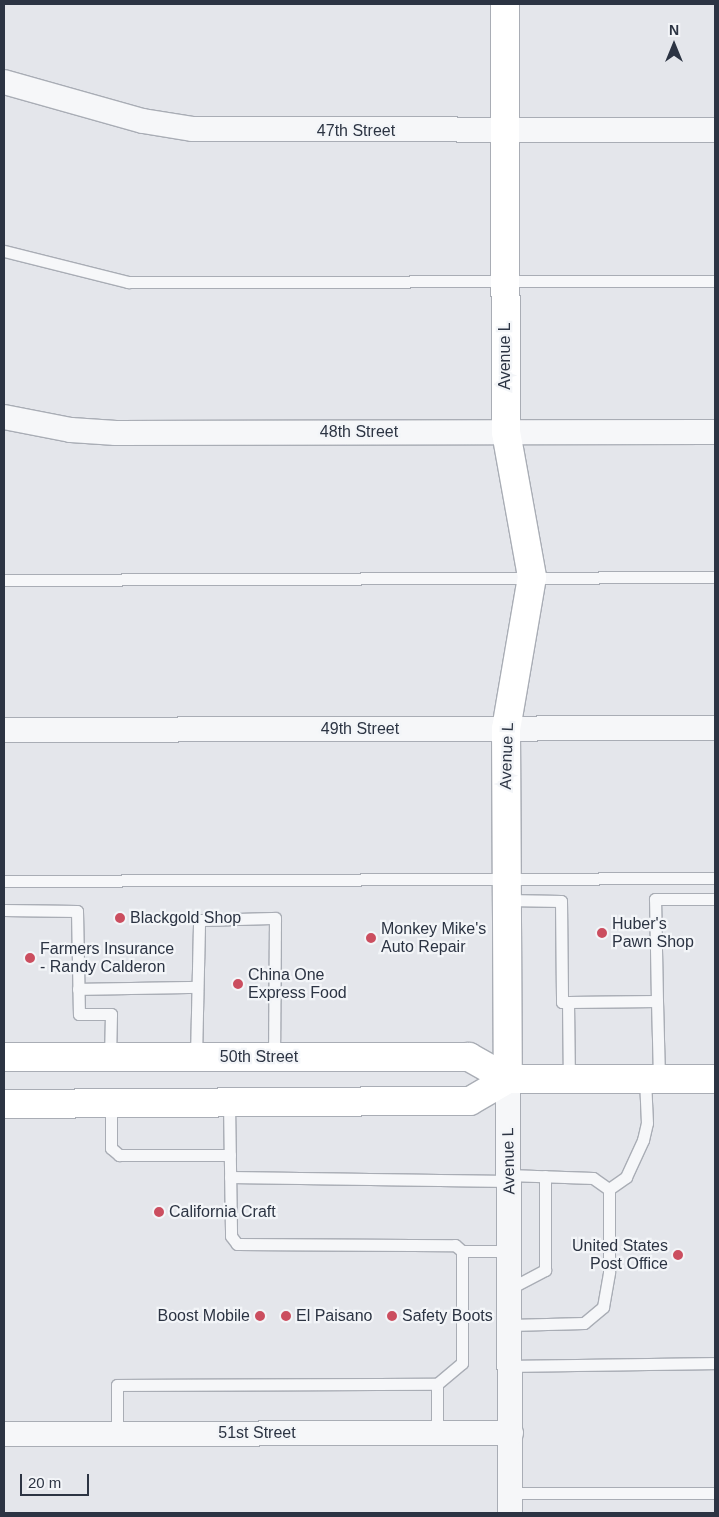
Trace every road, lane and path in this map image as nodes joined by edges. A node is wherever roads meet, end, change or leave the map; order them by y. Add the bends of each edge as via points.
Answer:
1 (505, 4) edge
2 (4, 82) edge
3 (715, 130) edge
4 (505, 131) junction
5 (4, 251) edge
6 (715, 281) edge
7 (505, 282) junction
8 (4, 417) edge
9 (506, 432) junction
10 (715, 432) edge
11 (532, 577) junction
12 (715, 577) edge
13 (4, 580) edge
14 (715, 728) edge
15 (506, 729) junction
16 (4, 730) edge
17 (715, 878) edge
18 (4, 881) edge
19 (506, 889) junction
20 (715, 899) edge
21 (4, 910) edge
22 (197, 987) junction
23 (78, 989) junction
24 (657, 1001) junction
25 (568, 1002) junction
26 (4, 1057) edge
27 (110, 1057) junction
28 (196, 1057) junction
29 (274, 1057) junction
30 (508, 1079) junction
31 (569, 1079) junction
32 (652, 1079) junction
33 (715, 1079) edge
34 (111, 1103) junction
35 (229, 1103) junction
36 (4, 1104) edge
37 (230, 1154) junction
38 (545, 1176) junction
39 (230, 1178) junction
40 (509, 1178) junction
41 (609, 1189) junction
42 (462, 1251) junction
43 (509, 1251) junction
44 (509, 1289) junction
45 (510, 1325) junction
46 (715, 1363) edge
47 (510, 1366) junction
48 (437, 1384) junction
49 (117, 1433) junction
50 (437, 1433) junction
51 (511, 1433) junction
52 (4, 1434) edge
53 (715, 1494) edge
54 (510, 1503) edge

1 - 4 main road, Avenue L
2 - 4 street, 47th Street via 142,121 193,129
3 - 4 street, 47th Street
4 - 7 main road, Avenue L
5 - 7 lane via 128,282
6 - 7 lane
7 - 9 main road, Avenue L
8 - 9 street, 48th Street via 71,430 116,433
9 - 10 street, 48th Street
9 - 11 main road, Avenue L
11 - 12 lane
11 - 13 lane
11 - 15 main road, Avenue L
14 - 15 street, 49th Street
15 - 16 street, 49th Street
15 - 19 main road, Avenue L
17 - 19 lane
18 - 19 lane
19 - 25 lane via 561,901 562,1002
19 - 30 main road, Avenue L
20 - 24 lane via 655,899
21 - 23 lane via 77,911
22 - 23 lane
22 - 28 lane
22 - 29 lane via 198,920 275,918
23 - 27 lane via 79,1014 111,1014
24 - 25 lane
24 - 32 lane
25 - 31 lane
26 - 27 main road, 50th Street
27 - 28 main road, 50th Street
28 - 29 main road, 50th Street
29 - 30 main road, 50th Street via 469,1057
30 - 31 main road, 50th Street
30 - 35 main road via 470,1101
30 - 40 street, Avenue L
31 - 32 main road, 50th Street
32 - 33 main road, 50th Street
32 - 41 lane via 643,1140 626,1177
34 - 35 main road
34 - 36 main road
34 - 37 lane via 112,1148 119,1154
35 - 37 lane
37 - 39 lane
38 - 40 lane
38 - 41 lane via 593,1178
38 - 44 lane via 545,1270
39 - 40 lane
39 - 42 lane via 230,1236 237,1244 455,1245
40 - 43 street, Avenue L
41 - 45 lane via 609,1272 603,1307 584,1323
42 - 43 lane
42 - 48 lane via 462,1363
43 - 44 street, Avenue L
44 - 45 street, Avenue L
45 - 47 street, Avenue L
46 - 47 lane
47 - 51 street, Avenue L
48 - 49 lane via 117,1386
48 - 50 lane
49 - 50 street, 51st Street
49 - 52 street, 51st Street
50 - 51 street, 51st Street
51 - 54 street, Avenue L
53 - 54 lane

